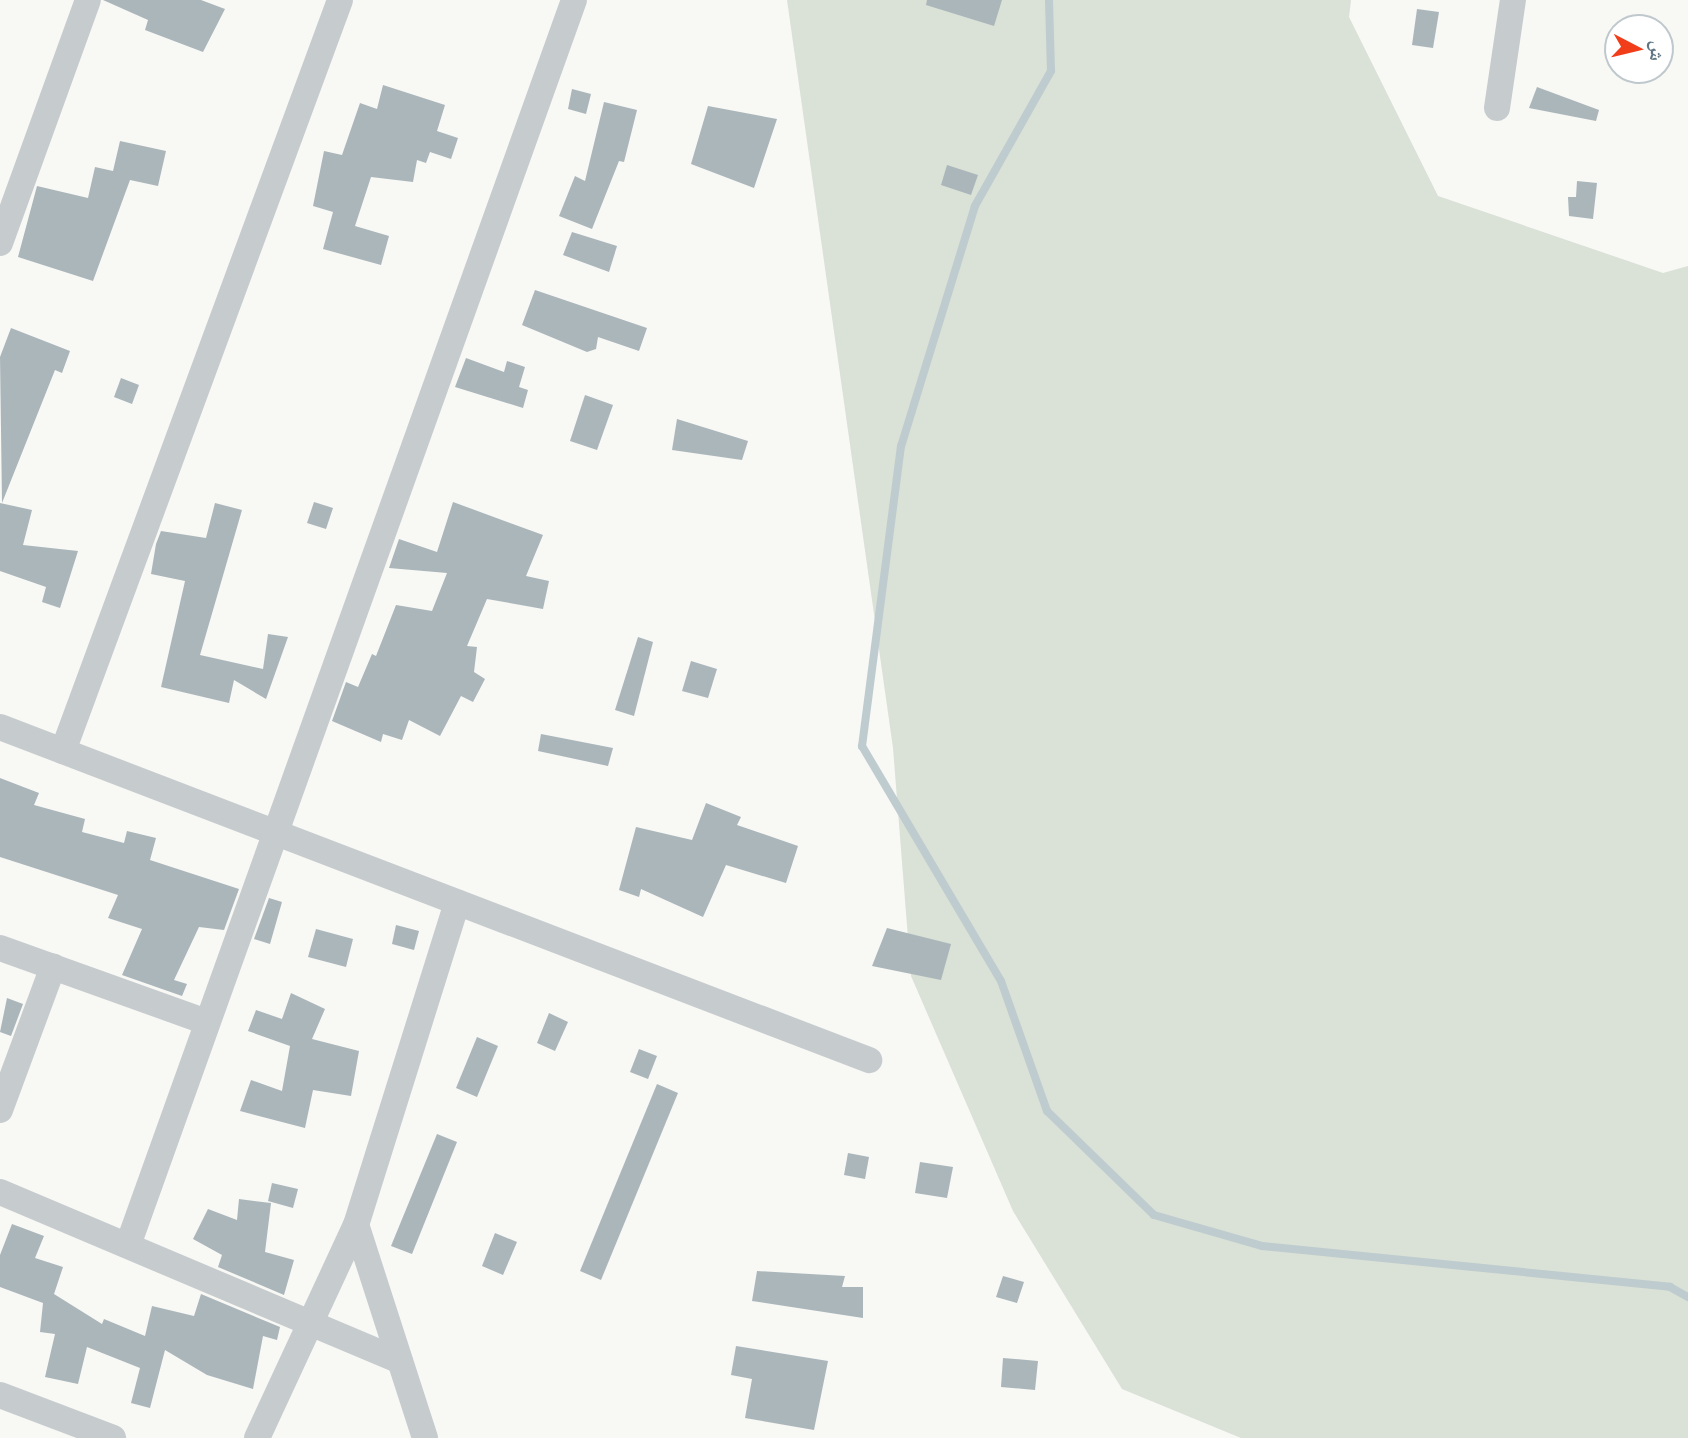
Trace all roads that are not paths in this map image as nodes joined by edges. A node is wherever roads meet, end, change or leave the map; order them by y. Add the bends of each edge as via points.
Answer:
1 (88, 0) edge
2 (340, 0) edge
3 (574, 0) edge
4 (1513, 0) edge
5 (1497, 108) dead end
6 (0, 243) edge
7 (0, 727) edge
8 (63, 751) junction
9 (275, 832) junction
10 (457, 902) junction
11 (0, 948) edge
12 (53, 967) junction
13 (207, 1022) junction
14 (869, 1060) dead end
15 (0, 1110) edge
16 (0, 1192) edge
17 (356, 1225) junction
18 (128, 1245) junction
19 (310, 1323) junction
20 (400, 1361) junction
21 (0, 1395) edge
22 (113, 1438) edge
23 (257, 1438) edge
24 (425, 1438) edge

1 - 6 street
2 - 8 street
3 - 9 street
4 - 5 street
7 - 8 street
8 - 9 street
9 - 10 street
9 - 13 street
10 - 14 street
10 - 17 street
11 - 12 street
12 - 13 street
12 - 15 street
13 - 18 street
16 - 18 street
17 - 19 street
17 - 20 street
18 - 19 street
19 - 20 street
19 - 23 street
20 - 24 street
21 - 22 street

